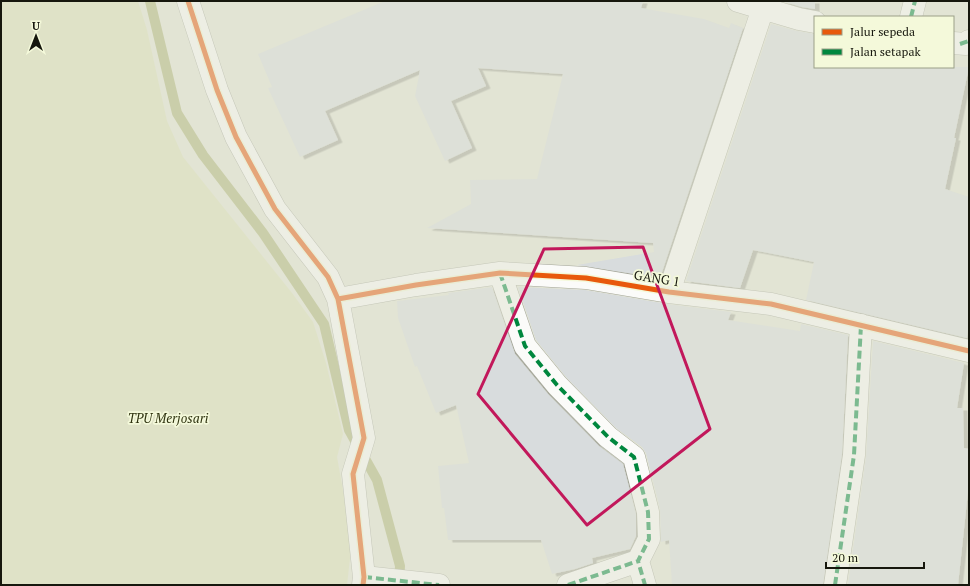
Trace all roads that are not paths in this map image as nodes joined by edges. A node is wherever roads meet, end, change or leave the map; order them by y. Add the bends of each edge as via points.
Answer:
1 (188, 1) edge
2 (738, 1) edge
3 (915, 1) edge
4 (763, 8) junction
5 (911, 16) edge
6 (814, 22) edge
7 (500, 273) junction
8 (669, 292) junction
9 (338, 299) junction
10 (861, 325) junction
11 (969, 351) edge
12 (638, 562) junction
13 (370, 580) edge
14 (439, 585) edge
15 (568, 585) edge
16 (645, 585) edge
17 (835, 585) edge

1 - 9 street via 217,90 236,137 275,209 328,277
2 - 4 street
3 - 5 street
4 - 6 street
4 - 8 street
7 - 8 street, GANG 1 via 586,278
7 - 9 street, GANG 1
7 - 12 street via 525,346 603,432 634,457 648,512 649,539
8 - 10 street, GANG 1 via 771,304
9 - 13 street via 364,438 353,474
10 - 11 street, GANG 1
10 - 17 street via 854,455
12 - 15 street
12 - 16 street
13 - 14 street

